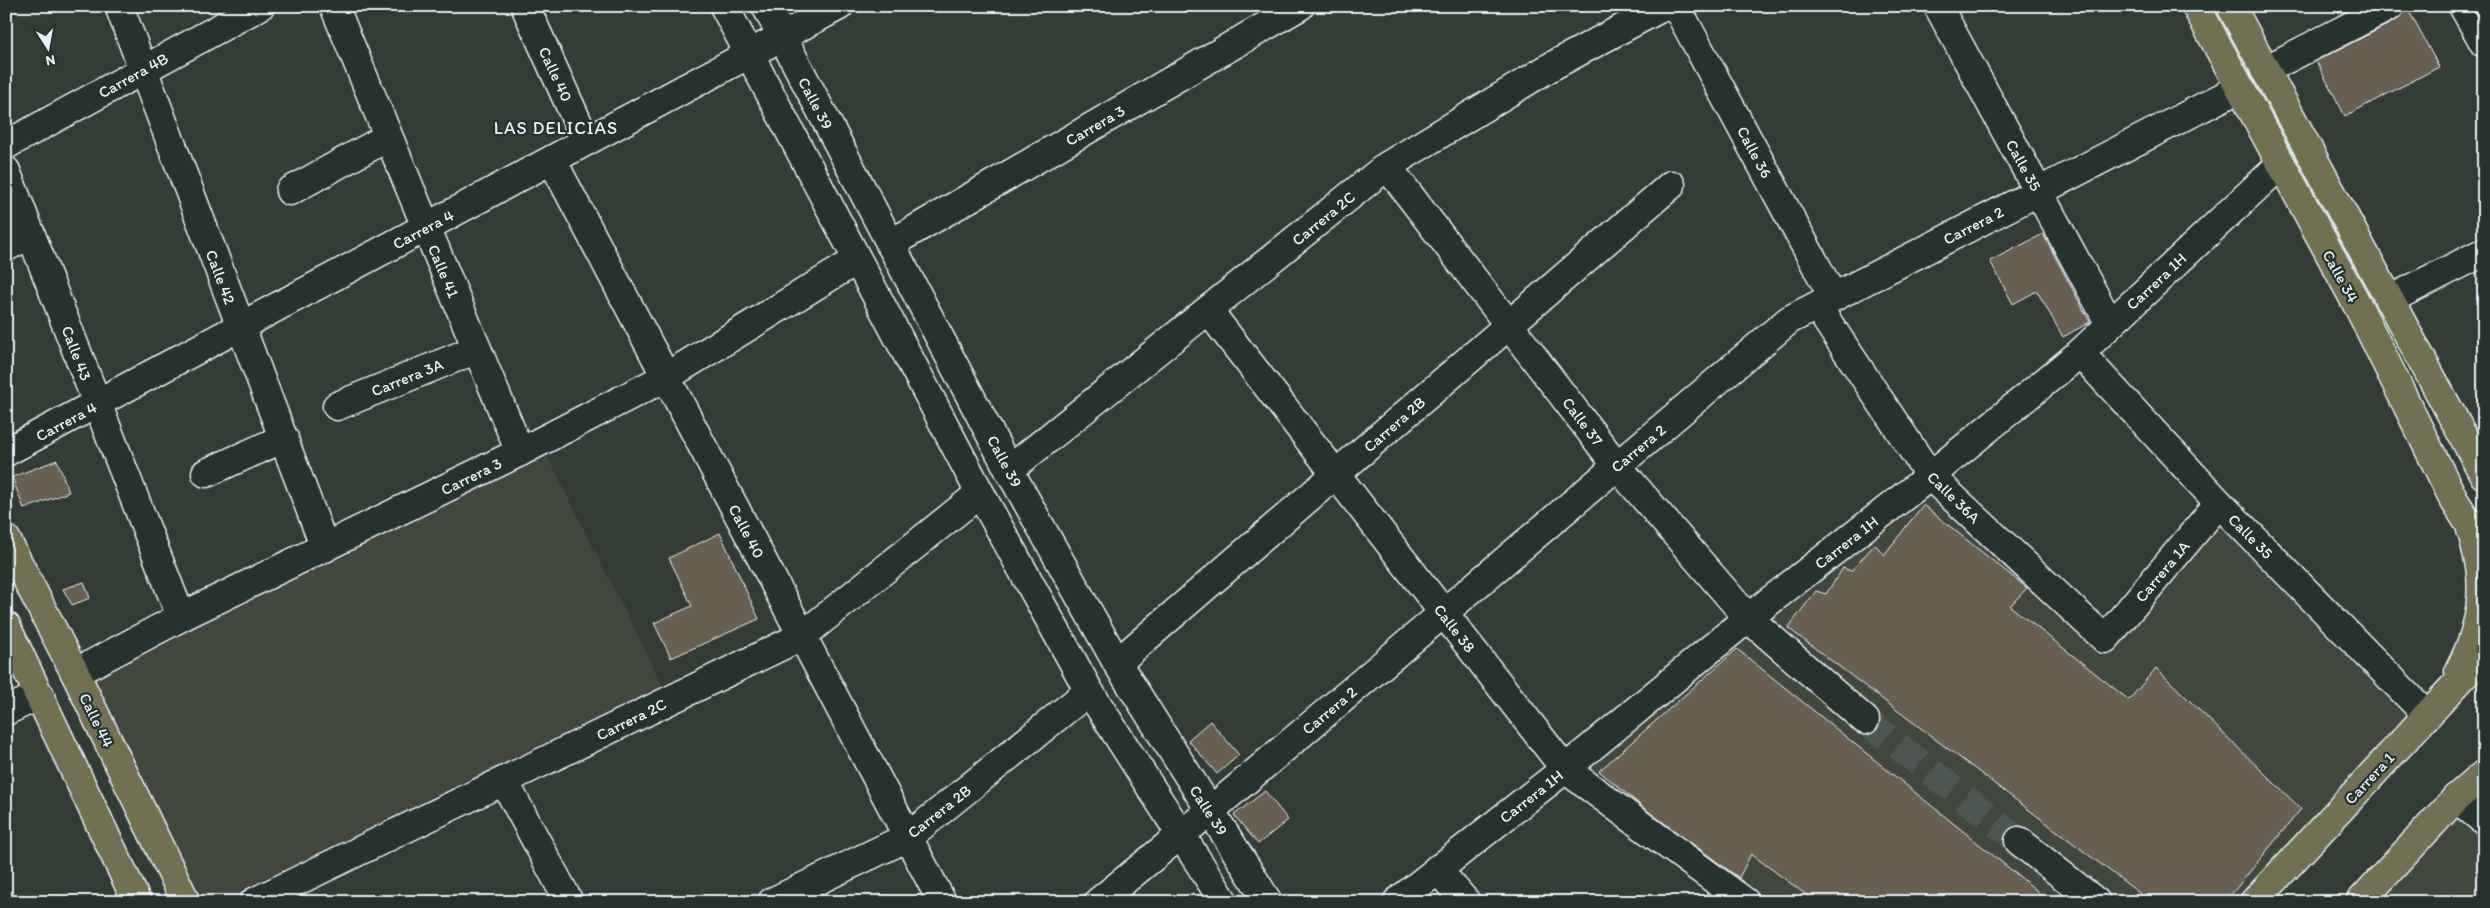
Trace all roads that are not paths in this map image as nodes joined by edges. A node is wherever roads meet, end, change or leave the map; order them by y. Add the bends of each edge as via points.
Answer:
1 (119, 6) edge
2 (260, 6) edge
3 (334, 6) edge
4 (525, 6) edge
5 (724, 6) edge
6 (766, 6) edge
7 (839, 6) edge
8 (1300, 6) edge
9 (1664, 6) edge
10 (1676, 6) edge
11 (1938, 6) edge
12 (2196, 6) edge
13 (2231, 6) edge
14 (2390, 6) edge
15 (2463, 6) edge
16 (781, 37) junction
17 (2484, 42) edge
18 (748, 55) junction
19 (143, 70) junction
20 (2265, 70) junction
21 (2240, 88) junction
22 (388, 137) junction
23 (586, 141) junction
24 (6, 145) edge
25 (552, 160) junction
26 (2280, 165) junction
27 (1387, 166) junction
28 (6, 171) edge
29 (1671, 185) dead end
30 (290, 191) dead end
31 (2038, 191) junction
32 (426, 227) junction
33 (31, 234) junction
34 (890, 244) junction
35 (6, 247) edge
36 (2484, 252) edge
37 (857, 260) junction
38 (2389, 300) junction
39 (1825, 301) junction
40 (1208, 310) junction
41 (1510, 324) junction
42 (2110, 324) junction
43 (240, 327) junction
44 (477, 349) junction
45 (2080, 353) junction
46 (666, 377) junction
47 (97, 404) junction
48 (337, 406) dead end
49 (284, 438) junction
50 (6, 452) edge
51 (520, 452) junction
52 (1617, 466) junction
53 (1009, 470) junction
54 (2482, 470) edge
55 (206, 473) dead end
56 (1336, 474) junction
57 (1930, 476) junction
58 (980, 493) junction
59 (2454, 500) junction
60 (2219, 503) junction
61 (6, 539) edge
62 (2484, 547) edge
63 (325, 548) junction
64 (1444, 613) junction
65 (181, 618) junction
66 (1748, 618) junction
67 (6, 626) edge
68 (802, 636) junction
69 (2105, 639) joint
70 (2484, 654) edge
71 (1117, 663) junction
72 (75, 673) junction
73 (1089, 691) junction
74 (40, 695) junction
75 (2435, 707) junction
76 (6, 711) edge
77 (1865, 720) tunnel mouth
78 (1565, 769) junction
79 (2484, 774) edge
80 (504, 780) junction
81 (2456, 798) junction
82 (1210, 811) junction
83 (2484, 821) edge
84 (1181, 835) junction
85 (908, 837) junction
86 (2019, 841) tunnel mouth
87 (1437, 869) junction
88 (137, 902) edge
89 (186, 902) edge
90 (254, 902) edge
91 (570, 902) edge
92 (772, 902) edge
93 (942, 902) edge
94 (1098, 902) edge
95 (1224, 902) edge
96 (1268, 902) edge
97 (1397, 902) edge
98 (1466, 902) edge
99 (1745, 902) edge
100 (2096, 902) edge
101 (2254, 902) edge
102 (2360, 902) edge

1 - 19 street, Calle 42
2 - 19 street, Carrera 4B
3 - 22 street, Calle 41
4 - 23 street, Calle 40
5 - 18 street
6 - 16 street, Calle 39
7 - 16 street, Carrera 4
8 - 34 street, Carrera 3
9 - 27 street, Carrera 2C via 1552,66
10 - 39 street, Calle 36
11 - 31 street, Calle 35
12 - 21 main road, Calle 34
13 - 20 main road, Calle 34
14 - 20 street
15 - 17 street
16 - 18 street, Carrera 4
16 - 34 street, Calle 39
18 - 23 street, Carrera 4
18 - 37 street
19 - 24 street, Carrera 4B
19 - 43 street, Calle 42
20 - 38 main road, Calle 34
21 - 26 main road, Calle 34
21 - 31 street, Carrera 2
22 - 30 street
22 - 32 street, Calle 41
23 - 25 street, Carrera 4
25 - 32 street, Carrera 4
25 - 46 street, Calle 40
26 - 42 street, Carrera 1H
26 - 59 main road, Calle 34 via 2360,310
27 - 40 street, Carrera 2C
27 - 41 street, Calle 37
28 - 33 street, Calle 43
29 - 41 street, Carrera 2B
31 - 39 street, Carrera 2
31 - 42 street, Calle 35
32 - 43 street, Carrera 4
32 - 44 street, Calle 41
33 - 35 street
33 - 47 street, Calle 43
34 - 53 street, Calle 39
36 - 38 street
37 - 46 street, Carrera 3
37 - 58 street
38 - 54 main road, Calle 34
39 - 52 street, Carrera 2 via 1789,320
39 - 57 street, Calle 36A
40 - 53 street, Carrera 2C
40 - 56 street, Calle 38
41 - 52 street, Calle 37
41 - 56 street, Carrera 2B
42 - 45 street, Carrera 1H
43 - 47 street, Carrera 4
43 - 49 street, Calle 42
44 - 48 street, Carrera 3A
44 - 51 street, Calle 41
45 - 57 street, Carrera 1H
45 - 60 street, Calle 35
46 - 51 street, Carrera 3
46 - 68 street, Calle 40
47 - 50 street, Carrera 4
47 - 65 street, Calle 43
49 - 55 street
49 - 63 street, Calle 42
51 - 63 street, Carrera 3
52 - 64 street, Carrera 2
52 - 66 street, Calle 37
53 - 71 street, Calle 39
56 - 64 street, Calle 38
56 - 71 street, Carrera 2B
57 - 66 street, Carrera 1H
57 - 69 street, Calle 36A
58 - 68 street, Carrera 2C
58 - 73 street
59 - 62 main road, Calle 34
59 - 75 main road via 2472,534 2482,571 2482,610 2474,641
60 - 69 street, Carrera 1A
60 - 75 street, Calle 35
61 - 72 main road, Calle 44
63 - 65 street, Carrera 3
64 - 78 street, Calle 38
64 - 82 street, Carrera 2
65 - 72 street, Carrera 3
66 - 77 street, Calle 37
66 - 78 street, Carrera 1H
67 - 74 main road
68 - 80 street, Carrera 2C
68 - 85 street, Calle 40
70 - 75 main road, Carrera 1
71 - 82 street, Calle 39
72 - 89 main road, Calle 44
73 - 84 street
73 - 85 street, Carrera 2B
74 - 76 street
74 - 88 main road
75 - 101 main road, Carrera 1
78 - 87 street, Carrera 1H
78 - 99 street, Calle 38
79 - 81 main road
80 - 90 street, Carrera 2C
80 - 91 street
81 - 83 street
81 - 102 main road
82 - 84 street, Carrera 2
82 - 96 street, Calle 39
84 - 94 street, Carrera 2
84 - 95 street
85 - 92 street, Carrera 2B
85 - 93 street, Calle 40
86 - 100 street
87 - 97 street, Carrera 1H
87 - 98 street

